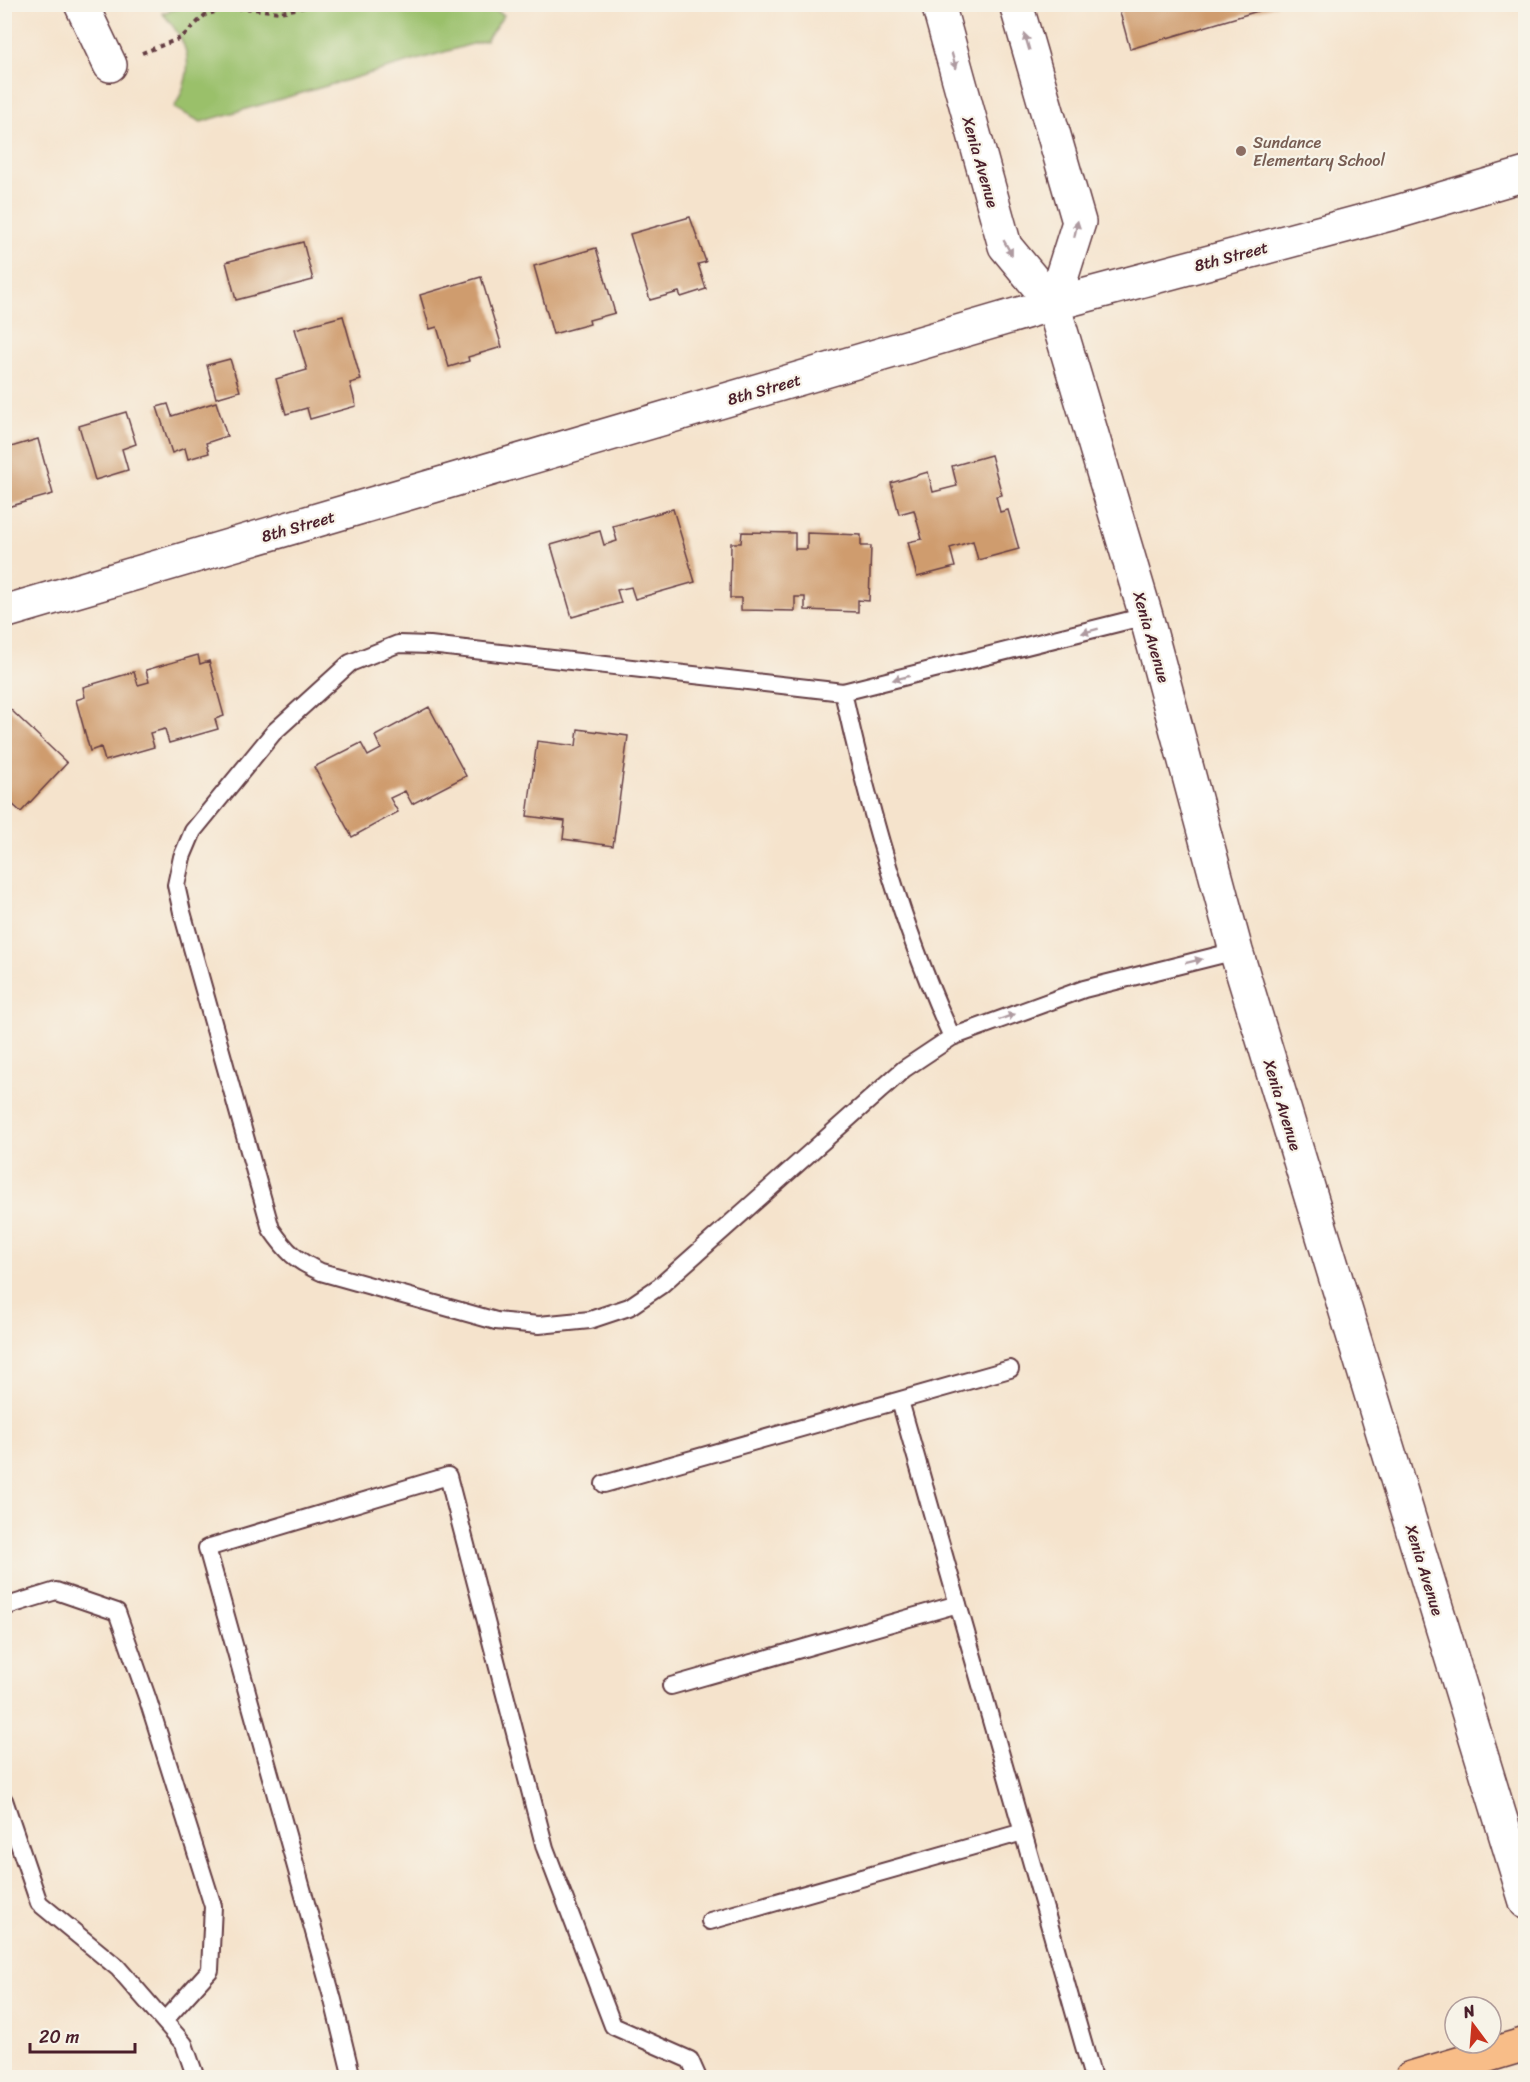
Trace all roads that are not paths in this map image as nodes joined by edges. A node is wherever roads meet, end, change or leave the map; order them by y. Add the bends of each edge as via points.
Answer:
1 (81, 4) edge
2 (938, 4) edge
3 (1016, 4) edge
4 (110, 65) road end
5 (1526, 174) edge
6 (1053, 304) junction
7 (4, 612) edge
8 (1146, 616) junction
9 (843, 692) junction
10 (1236, 951) junction
11 (952, 1037) junction
12 (1010, 1369) dead end
13 (900, 1401) junction
14 (604, 1484) dead end
15 (958, 1604) junction
16 (4, 1607) edge
17 (671, 1686) dead end
18 (4, 1800) edge
19 (1023, 1832) junction
20 (1526, 1902) edge
21 (710, 1921) dead end
22 (164, 2021) junction
23 (1526, 2044) edge
24 (195, 2078) edge
25 (352, 2078) edge
26 (698, 2078) edge
27 (1093, 2078) edge
28 (1411, 2078) edge

1 - 4 street
2 -> 6 street, Xenia Avenue via 1005,246
6 -> 3 street via 1079,222
5 - 6 street, 8th Street
6 - 7 street, 8th Street
6 - 8 street, Xenia Avenue
8 -> 9 lane
8 - 10 street, Xenia Avenue
9 - 11 lane via 898,897 932,994
9 - 11 lane via 398,644 350,663 274,732 193,831 176,885 271,1229 284,1248 321,1272 496,1321 539,1325 590,1320 628,1307 660,1286 904,1069
11 -> 10 lane via 1084,989
10 - 20 street, Xenia Avenue
12 - 13 lane
13 - 14 lane
13 - 15 lane
15 - 17 lane
15 - 19 lane
16 - 22 lane via 56,1591 117,1612 213,1906 210,1970
18 - 22 lane via 39,1903 118,1968
19 - 21 lane
19 - 27 lane
22 - 24 lane via 184,2044
23 - 28 main road
25 - 26 lane via 207,1548 448,1476 545,1848 613,2026 690,2060

